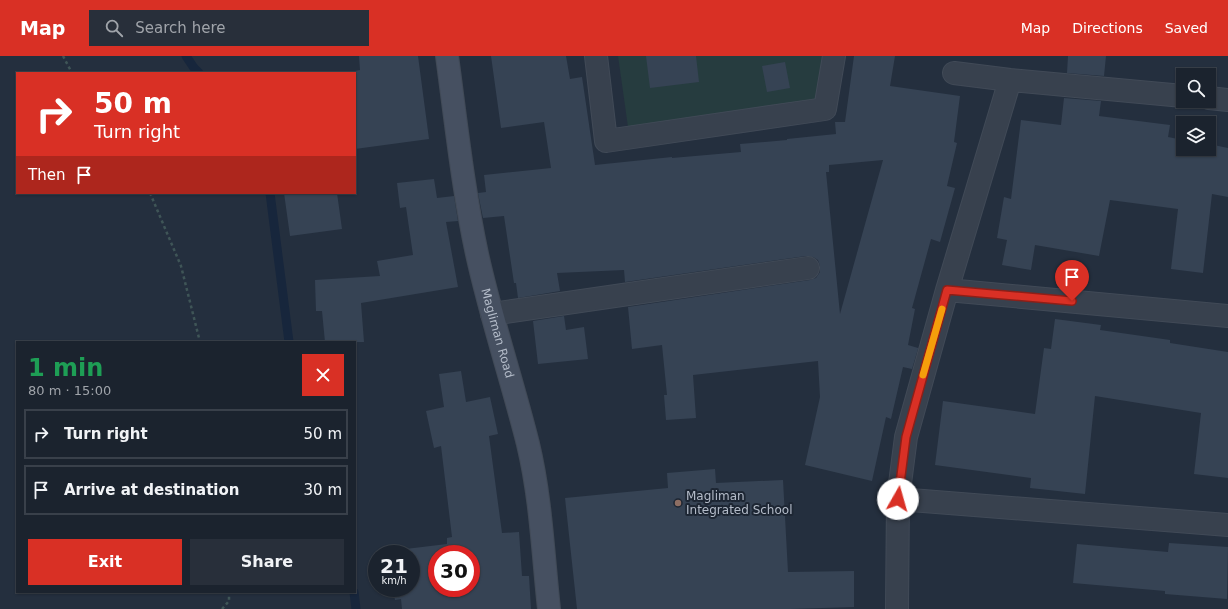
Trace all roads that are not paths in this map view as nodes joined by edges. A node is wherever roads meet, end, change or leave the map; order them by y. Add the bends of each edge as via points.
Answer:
1 (447, 56) edge
2 (596, 56) edge
3 (834, 56) edge
4 (954, 72) dead end
5 (1010, 80) junction
6 (1176, 95) edge
7 (1216, 99) edge
8 (1228, 100) edge
9 (808, 268) dead end
10 (947, 290) junction
11 (492, 314) junction
12 (1228, 316) edge
13 (898, 499) junction
14 (1228, 525) edge
15 (549, 609) edge
16 (898, 609) edge

1 - 11 street, Magliman Road via 467,200
2 - 3 street via 606,141 825,110
4 - 5 street
5 - 6 street
5 - 10 street
7 - 8 street
9 - 11 street
10 - 12 street
10 - 13 street via 906,437
11 - 15 street, Magliman Road via 528,444 536,483
13 - 14 street
13 - 16 street

